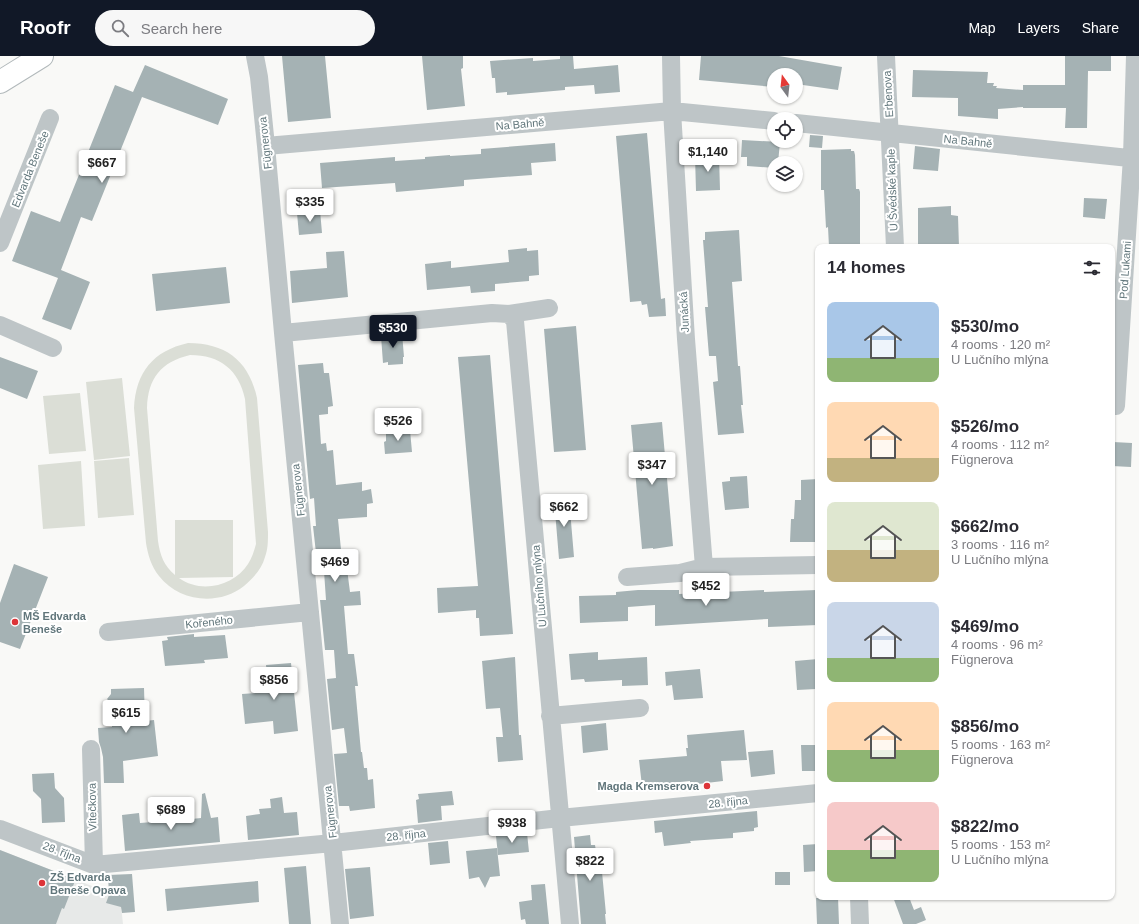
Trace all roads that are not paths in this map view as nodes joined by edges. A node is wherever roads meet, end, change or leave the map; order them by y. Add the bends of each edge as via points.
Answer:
1 (42, 56) edge
2 (255, 56) edge
3 (671, 56) edge
4 (886, 56) edge
5 (1135, 56) edge
6 (0, 82) edge
7 (672, 111) junction
8 (50, 118) dead end
9 (767, 120) edge
10 (803, 124) edge
11 (890, 133) junction
12 (266, 146) junction
13 (1136, 158) edge
14 (0, 242) edge
15 (895, 244) edge
16 (549, 308) dead end
17 (509, 314) junction
18 (0, 325) edge
19 (283, 333) junction
20 (53, 348) dead end
21 (1116, 406) dead end
22 (815, 564) edge
23 (704, 567) junction
24 (627, 577) dead end
25 (310, 612) junction
26 (108, 632) dead end
27 (640, 708) dead end
28 (550, 716) junction
29 (91, 749) dead end
30 (815, 793) edge
31 (560, 818) junction
32 (0, 829) edge
33 (333, 843) junction
34 (94, 865) junction
35 (859, 900) edge
36 (340, 924) edge
37 (570, 924) edge
38 (860, 924) edge

1 - 6 main road
2 - 12 street, Fügnerova
3 - 7 street, Junácká
4 - 11 street, Erbenova
5 - 13 street, Pod Lukami
7 - 9 street, Na Bahně
7 - 12 street, Na Bahně
7 - 23 street, Junácká via 686,340
8 - 14 street, Edvarda Beneše
10 - 11 street, Na Bahně
11 - 13 street, Na Bahně
11 - 15 street, U Švédské kaple
12 - 19 street, Fügnerova
13 - 21 street, Pod Lukami
16 - 17 street
17 - 19 street via 492,313
17 - 28 street, U Lučního mlýna via 515,321 516,329
18 - 20 street
19 - 25 street, Fügnerova
22 - 23 street
23 - 24 street via 680,573
25 - 26 street, Kořeného
25 - 33 street, Fügnerova
27 - 28 street
28 - 31 street, U Lučního mlýna
29 - 34 street, Vítečkova
30 - 31 street, 28. října
31 - 33 street, 28. října
31 - 37 street, U Lučního mlýna
32 - 34 street, 28. října
33 - 34 street, 28. října
33 - 36 street, Fügnerova
35 - 38 street

